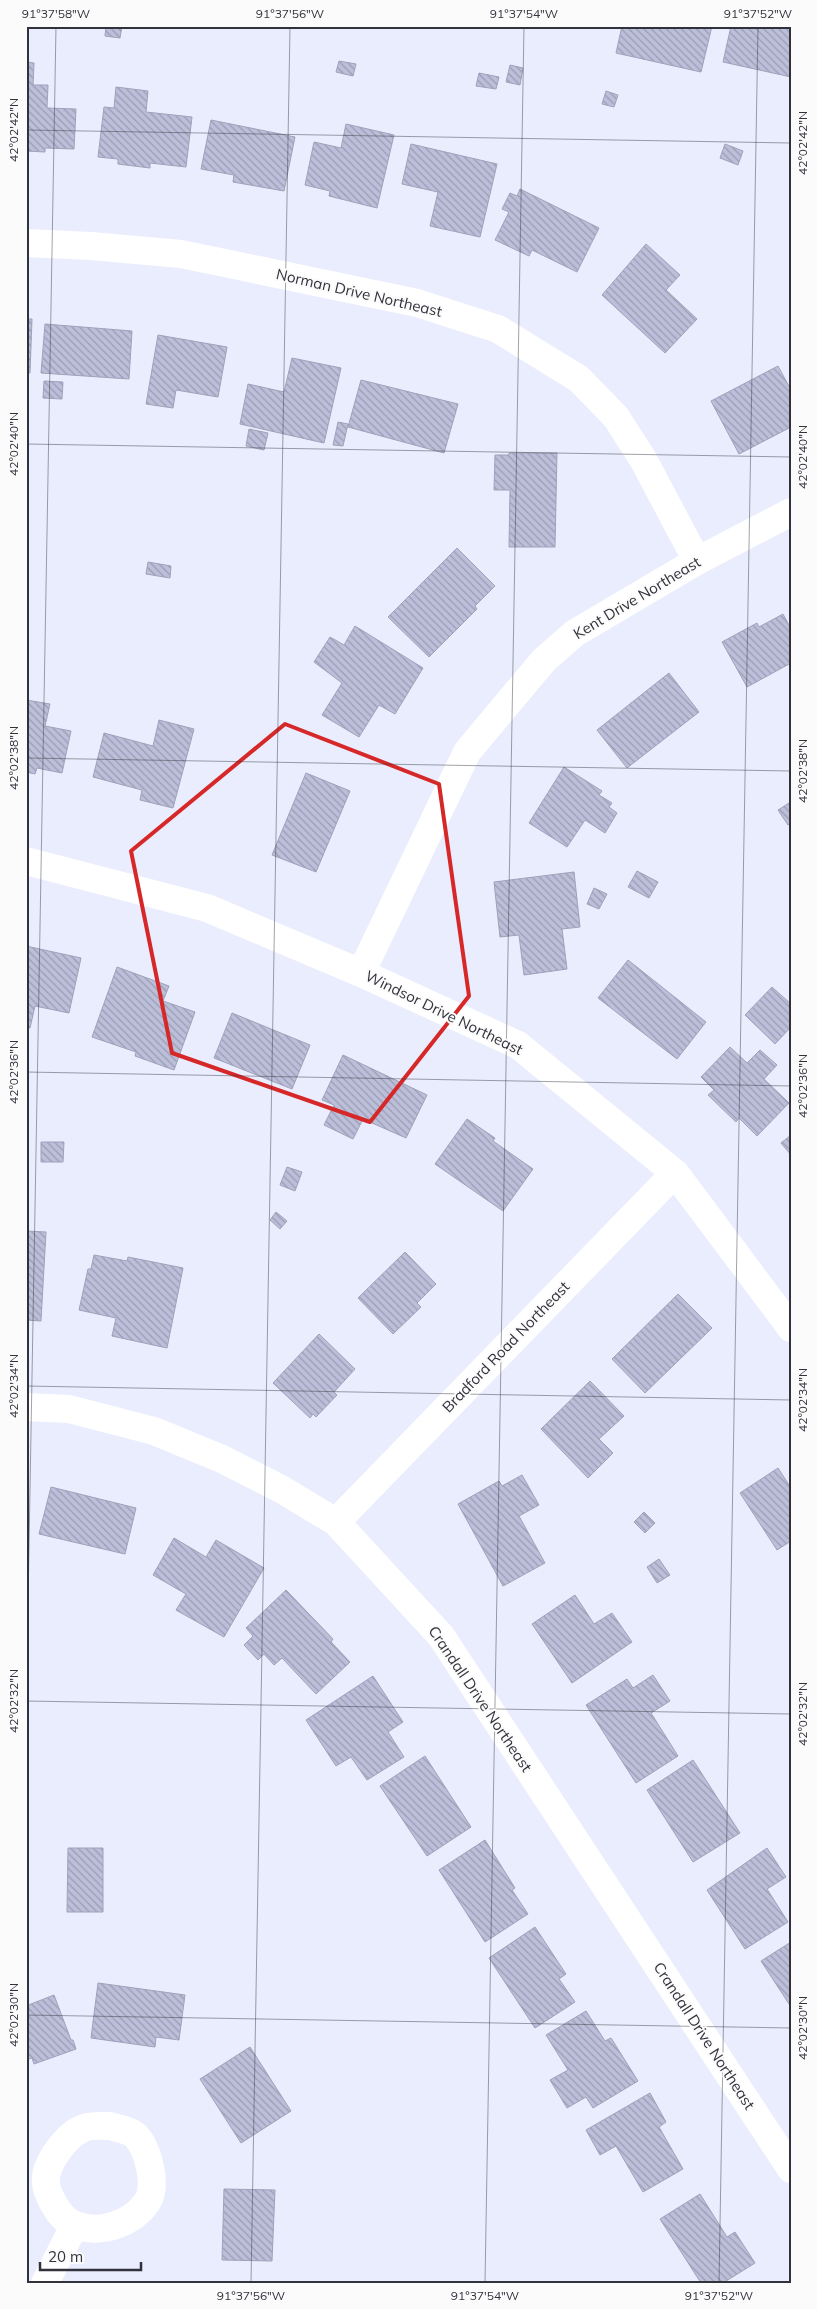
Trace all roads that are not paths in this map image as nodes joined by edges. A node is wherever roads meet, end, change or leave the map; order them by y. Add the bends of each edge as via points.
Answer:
1 (26, 243) edge
2 (791, 512) edge
3 (697, 561) junction
4 (26, 861) edge
5 (361, 973) junction
6 (675, 1173) junction
7 (791, 1328) edge
8 (26, 1407) edge
9 (336, 1522) junction
10 (791, 2169) edge
11 (74, 2226) dead end
12 (45, 2283) edge

1 - 3 street, Norman Drive Northeast via 181,254 417,304 498,329 579,379 616,417 644,461
2 - 3 street, Kent Drive Northeast
3 - 5 street, Kent Drive Northeast via 575,632 544,660 467,752
4 - 5 street, Windsor Drive Northeast via 207,908
5 - 6 street, Windsor Drive Northeast via 518,1045
6 - 7 street, Windsor Drive Northeast
6 - 9 street, Bradford Road Northeast
8 - 9 street, Crandall Drive Northeast via 69,1409 154,1431 222,1459
9 - 10 street, Crandall Drive Northeast via 441,1636
11 - 12 street

